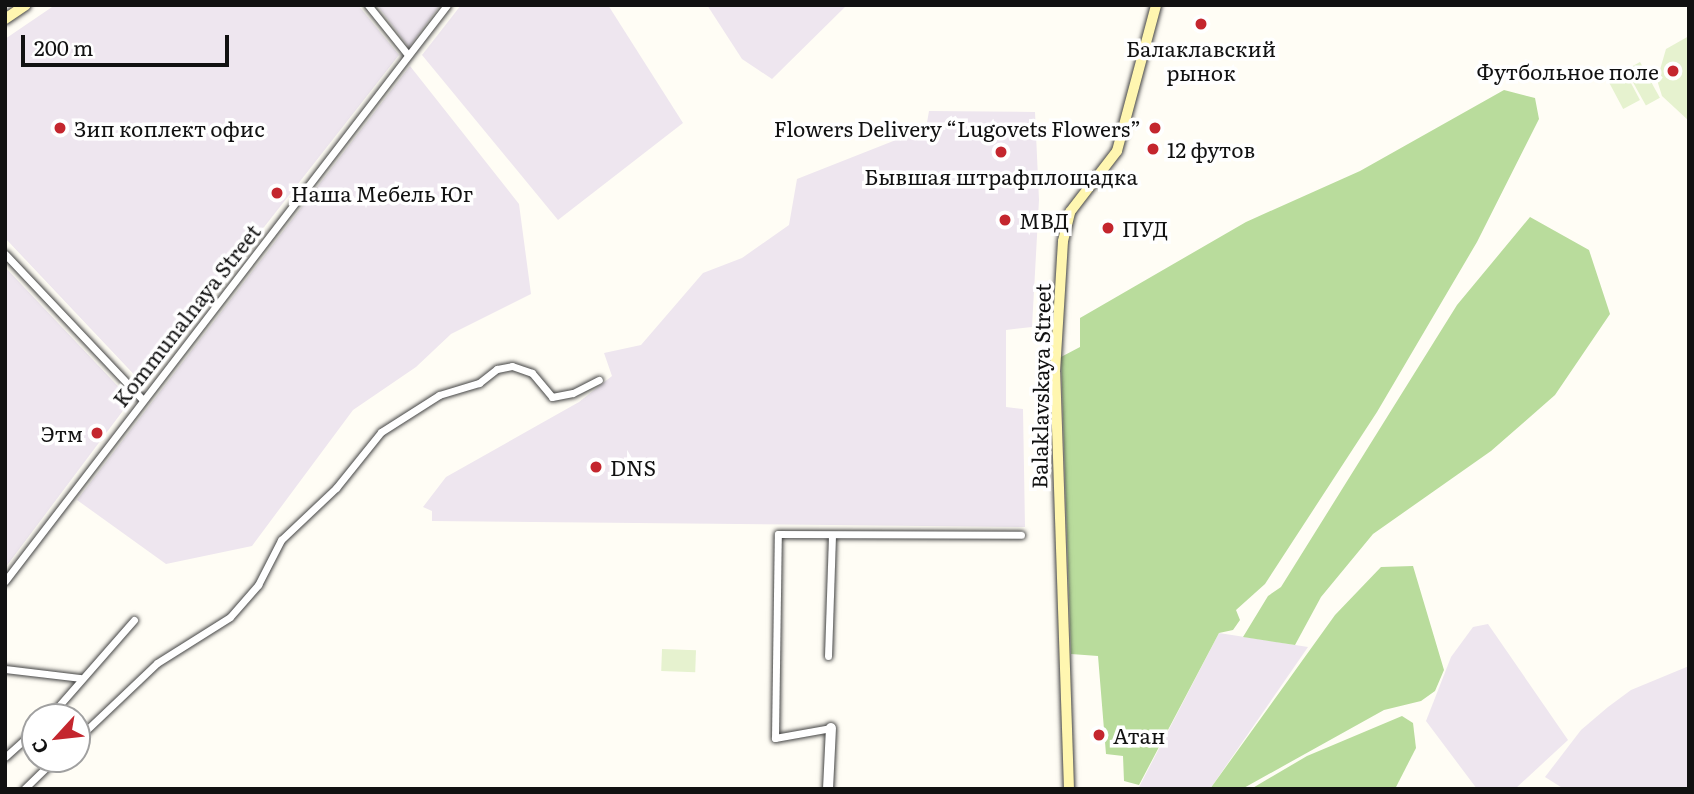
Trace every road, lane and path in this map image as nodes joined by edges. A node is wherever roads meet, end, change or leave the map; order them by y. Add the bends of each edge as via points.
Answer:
1 (26, 5) edge
2 (368, 5) edge
3 (447, 5) edge
4 (1156, 5) edge
5 (5, 19) edge
6 (408, 55) junction
7 (5, 254) edge
8 (599, 380) dead end
9 (143, 400) junction
10 (832, 535) junction
11 (1021, 535) dead end
12 (5, 581) edge
13 (134, 620) dead end
14 (828, 656) dead end
15 (5, 669) edge
16 (81, 678) junction
17 (60, 703) edge
18 (91, 726) edge
19 (831, 728) joint
20 (21, 743) edge
21 (5, 757) edge
22 (41, 773) edge
23 (24, 789) edge
24 (828, 789) edge
25 (1069, 789) edge

1 - 5 main road
2 - 6 street
3 - 6 street, Kommunalnaya Street
4 - 25 main road, Balaklavskaya Street via 1117,151 1070,212 1063,241 1055,372
6 - 9 street, Kommunalnaya Street
7 - 9 street
8 - 18 street via 552,397 532,373 512,366 496,369 479,383 439,395 381,432 336,488 281,540 258,585 230,617 196,634 157,663
9 - 12 street, Kommunalnaya Street
10 - 11 street
10 - 14 street
10 - 19 street via 778,534 774,720 775,738
13 - 16 street
15 - 16 street
16 - 17 street
19 - 24 street
20 - 21 street
22 - 23 street

